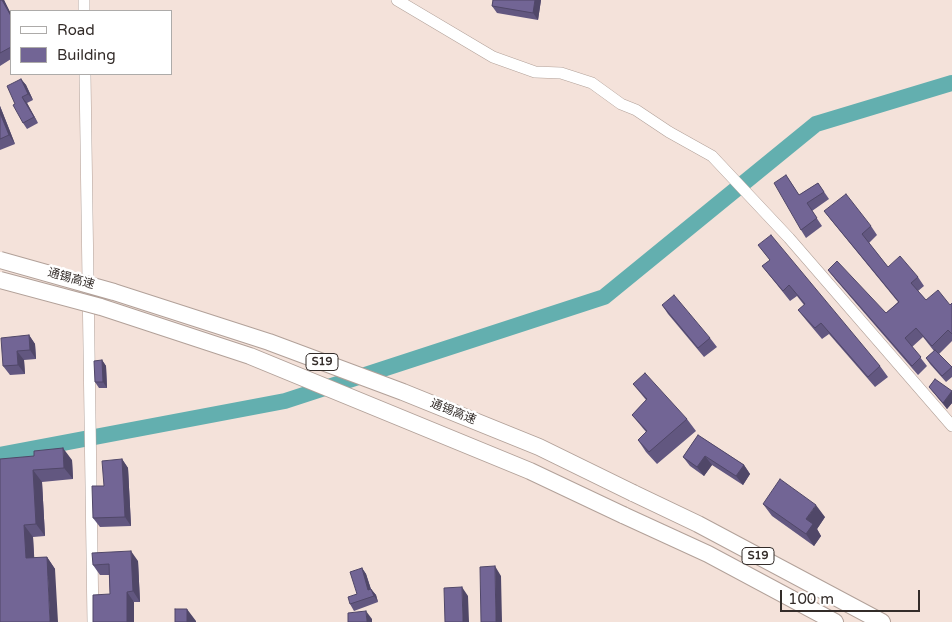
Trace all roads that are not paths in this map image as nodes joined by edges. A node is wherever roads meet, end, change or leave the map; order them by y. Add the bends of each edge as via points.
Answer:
1 (398, 0) edge
2 (85, 75) edge
3 (0, 260) edge
4 (0, 280) edge
5 (952, 426) edge
6 (92, 622) edge
7 (835, 622) edge
8 (882, 622) edge

1 - 5 street via 493,57 535,72 561,73 592,84 717,160
2 - 6 street
3 - 8 highway, 通锡高速 / S19, bridge via 114,292 278,345 539,447 698,524
4 - 7 highway, 通锡高速 / S19, bridge via 101,307 250,356 522,468 708,554

